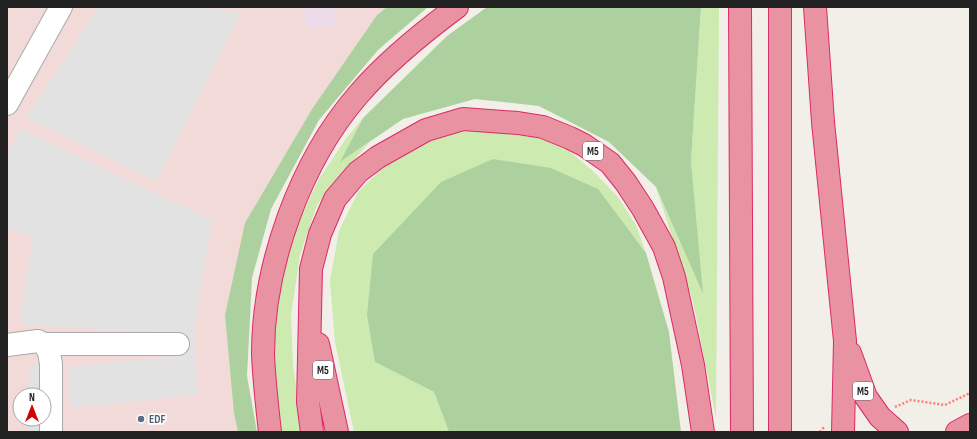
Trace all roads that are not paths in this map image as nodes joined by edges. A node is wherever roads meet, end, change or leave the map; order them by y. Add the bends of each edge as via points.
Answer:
1 (61, 7) edge
2 (457, 7) edge
3 (740, 7) edge
4 (780, 7) edge
5 (816, 7) edge
6 (7, 104) edge
7 (310, 308) junction
8 (845, 340) junction
9 (44, 344) junction
10 (178, 344) dead end
11 (7, 345) edge
12 (702, 422) edge
13 (970, 425) edge
14 (834, 429) edge
15 (51, 432) edge
16 (270, 432) edge
17 (312, 432) edge
18 (337, 432) edge
19 (742, 432) edge
20 (780, 432) edge
21 (897, 432) edge
22 (957, 432) edge

1 - 6 street
2 - 16 highway via 387,64 358,95 335,125 304,178 288,219 274,267 266,308 263,353
3 - 19 highway
4 - 20 highway
5 - 8 highway, M5 via 823,122
7 - 12 highway, M5 via 311,269 320,234 335,199 358,172 378,157 426,130 463,119 518,123 543,128 584,145 610,163 643,209 664,247 674,277 694,365
7 - 17 highway, M5 via 308,402
7 - 18 highway, M5
8 - 14 highway, M5
8 - 21 highway, M5 via 866,397 880,417
9 - 10 street
9 - 11 street via 38,341
9 - 15 street via 49,352 51,364
13 - 22 highway

